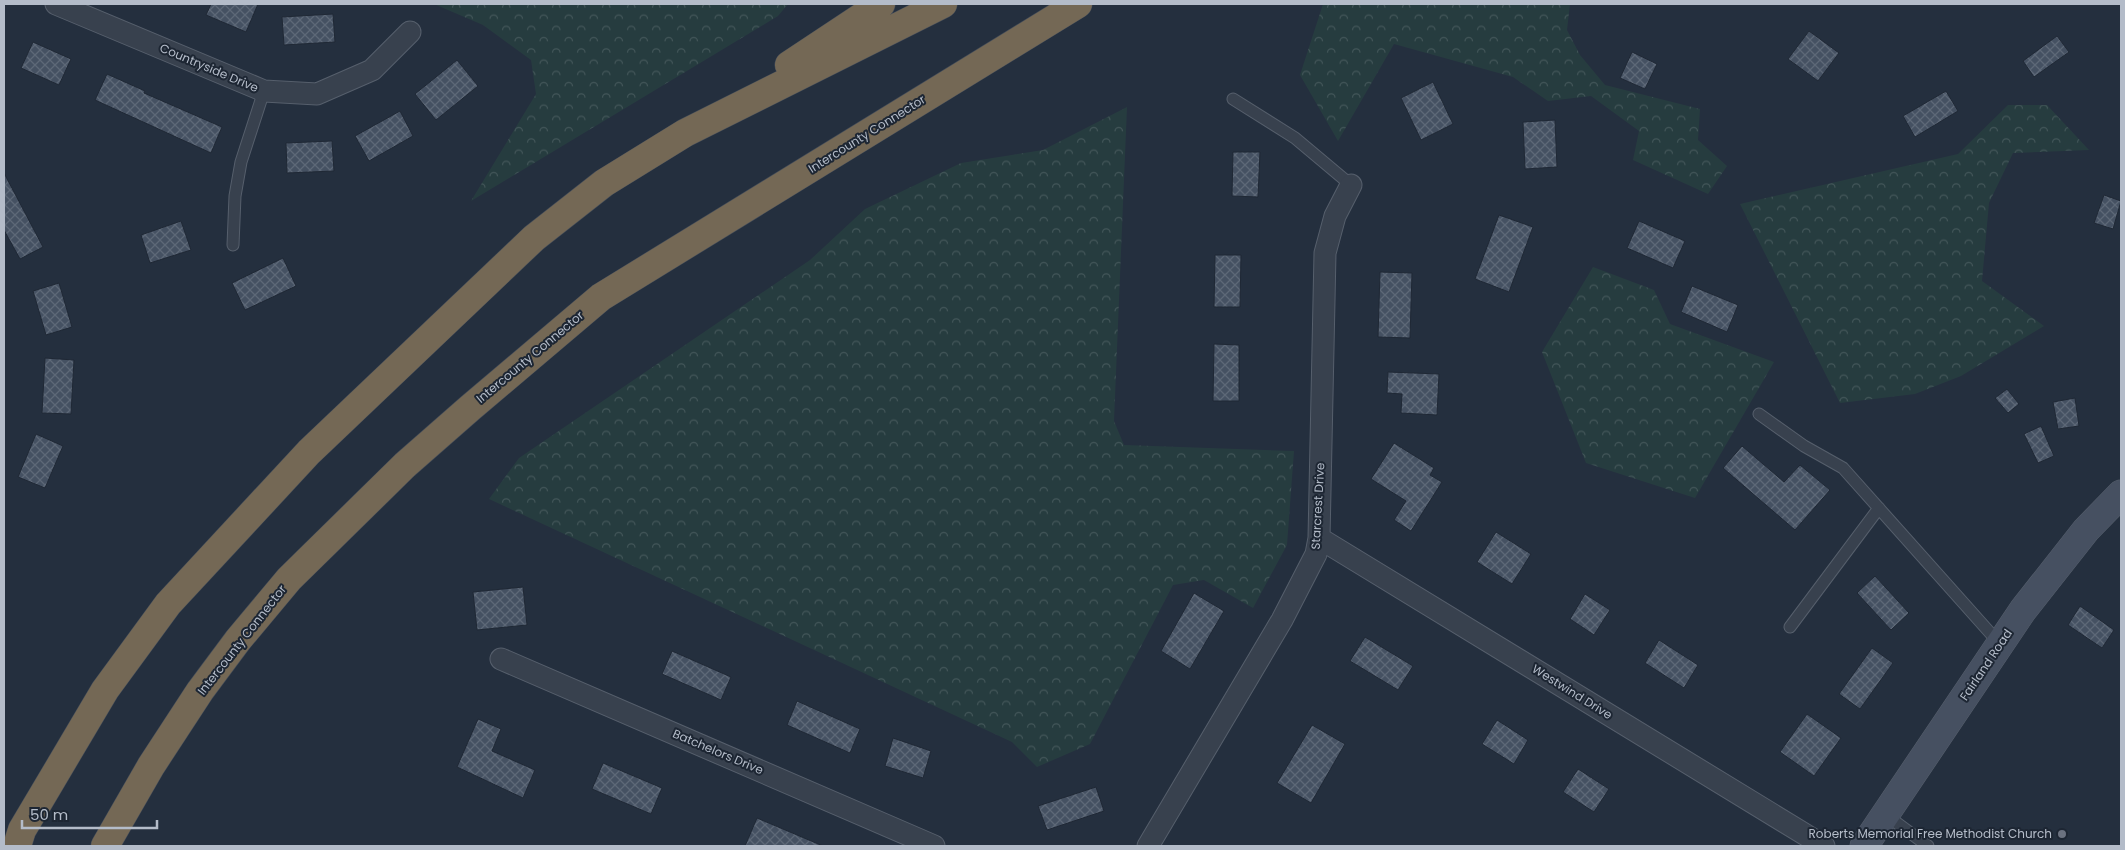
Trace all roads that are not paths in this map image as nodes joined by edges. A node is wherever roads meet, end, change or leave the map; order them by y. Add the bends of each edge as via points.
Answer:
1 (56, 4) edge
2 (881, 4) edge
3 (943, 4) edge
4 (1078, 4) edge
5 (410, 32) dead end
6 (264, 91) junction
7 (1233, 99) dead end
8 (685, 133) junction
9 (1351, 185) joint
10 (233, 246) dead end
11 (1759, 414) dead end
12 (2121, 494) edge
13 (1879, 508) junction
14 (1319, 538) junction
15 (1790, 627) dead end
16 (2000, 645) junction
17 (502, 659) dead end
18 (1886, 815) junction
19 (17, 846) edge
20 (105, 846) edge
21 (934, 846) edge
22 (1148, 846) edge
23 (1824, 846) edge
24 (1864, 846) edge
25 (1928, 846) edge

1 - 6 street, Countryside Drive
2 - 8 highway
3 - 8 highway
4 - 20 highway, Intercounty Connector via 601,297 462,414 405,465 289,580 238,640 150,766
5 - 6 street, Countryside Drive via 372,70 317,94
6 - 10 lane via 241,162 235,196
7 - 9 lane via 1295,138
8 - 19 highway via 604,183 534,238 308,452 162,612 105,690 22,830
9 - 14 street, Starcrest Drive via 1335,216 1325,253
11 - 13 lane via 1804,446 1843,468
12 - 16 main road, Fairland Road via 2086,530
13 - 15 lane
13 - 16 lane
14 - 22 street, Starcrest Drive via 1316,554 1282,620
14 - 23 street, Westwind Drive
16 - 18 main road, Fairland Road
17 - 21 street, Batchelors Drive
18 - 24 main road, Fairland Road
18 - 25 lane

